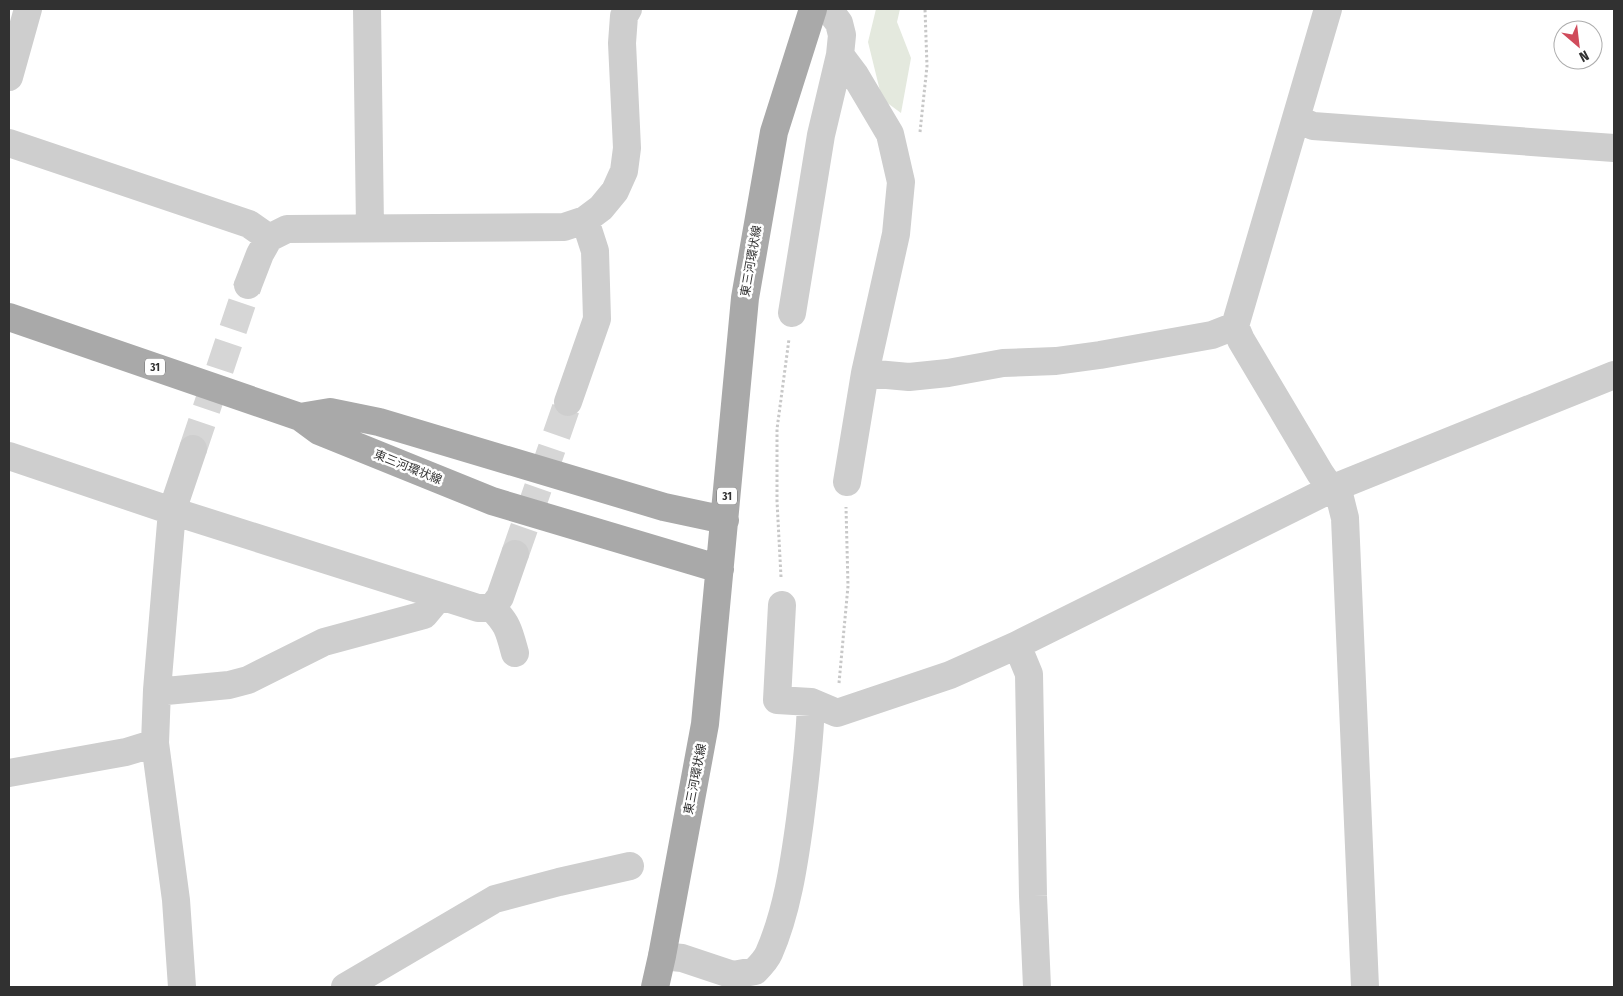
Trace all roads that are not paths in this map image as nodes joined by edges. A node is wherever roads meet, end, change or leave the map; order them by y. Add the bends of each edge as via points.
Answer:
1 (28, 9) edge
2 (367, 9) edge
3 (628, 9) edge
4 (814, 9) edge
5 (1328, 9) edge
6 (840, 55) junction
7 (9, 77) edge
8 (1297, 119) junction
9 (9, 143) edge
10 (1614, 148) edge
11 (585, 220) junction
12 (370, 228) junction
13 (269, 238) junction
14 (248, 285) tunnel mouth
15 (792, 312) road end
16 (9, 317) edge
17 (1235, 326) junction
18 (865, 373) junction
19 (1614, 375) edge
20 (568, 402) tunnel mouth
21 (300, 417) junction
22 (193, 449) tunnel mouth
23 (9, 456) edge
24 (848, 482) road end
25 (1331, 489) junction
26 (172, 511) junction
27 (725, 520) junction
28 (515, 554) tunnel mouth
29 (720, 569) junction
30 (439, 597) junction
31 (782, 606) road end
32 (492, 608) junction
33 (1017, 645) junction
34 (515, 653) dead end
35 (157, 690) junction
36 (811, 702) junction
37 (155, 743) junction
38 (9, 773) edge
39 (630, 866) dead end
40 (662, 956) junction
41 (752, 979) edge
42 (182, 987) edge
43 (345, 987) edge
44 (655, 987) edge
45 (1037, 987) edge
46 (1365, 987) edge

1 - 7 street
2 - 12 street
3 - 11 street via 624,16 622,43 627,148 624,171 615,191
4 - 6 street via 830,11 839,23 842,35
4 - 27 main road, 東三河環状線 / 31 via 774,132 744,298
5 - 8 street
6 - 15 street via 821,135
6 - 18 street via 855,74 890,134 901,182 896,234
8 - 10 street via 1313,126
8 - 17 street
9 - 13 street via 249,224
11 - 12 street via 564,227
11 - 20 street via 594,251 597,318
12 - 13 street via 287,229
13 - 14 street
16 - 21 main road, 東三河環状線 / 31
17 - 18 street via 1212,335 1056,361 1003,363 909,377
17 - 25 street
18 - 24 street
19 - 25 street
21 - 27 main road, 東三河環状線 / 31 via 330,412 379,422 664,507
21 - 29 main road, 東三河環状線 / 31 via 319,431 492,501
22 - 26 street
23 - 26 street
25 - 33 street
25 - 46 street via 1340,498 1345,518
26 - 30 street
26 - 35 street
27 - 29 main road, 東三河環状線 / 31
28 - 32 street via 500,596
29 - 40 main road, 東三河環状線 / 31 via 706,724
30 - 32 street via 478,608
30 - 35 street via 424,615 324,642 248,680 228,685
31 - 36 street via 776,700
32 - 34 street via 508,628
33 - 36 street via 950,675 841,712
33 - 45 street via 1029,674
35 - 37 street
36 - 41 street via 795,859 780,923 768,955
37 - 38 street via 126,752
37 - 42 street via 176,900
39 - 43 street via 495,899
40 - 41 street via 682,958
40 - 44 main road, 東三河環状線 / 31

